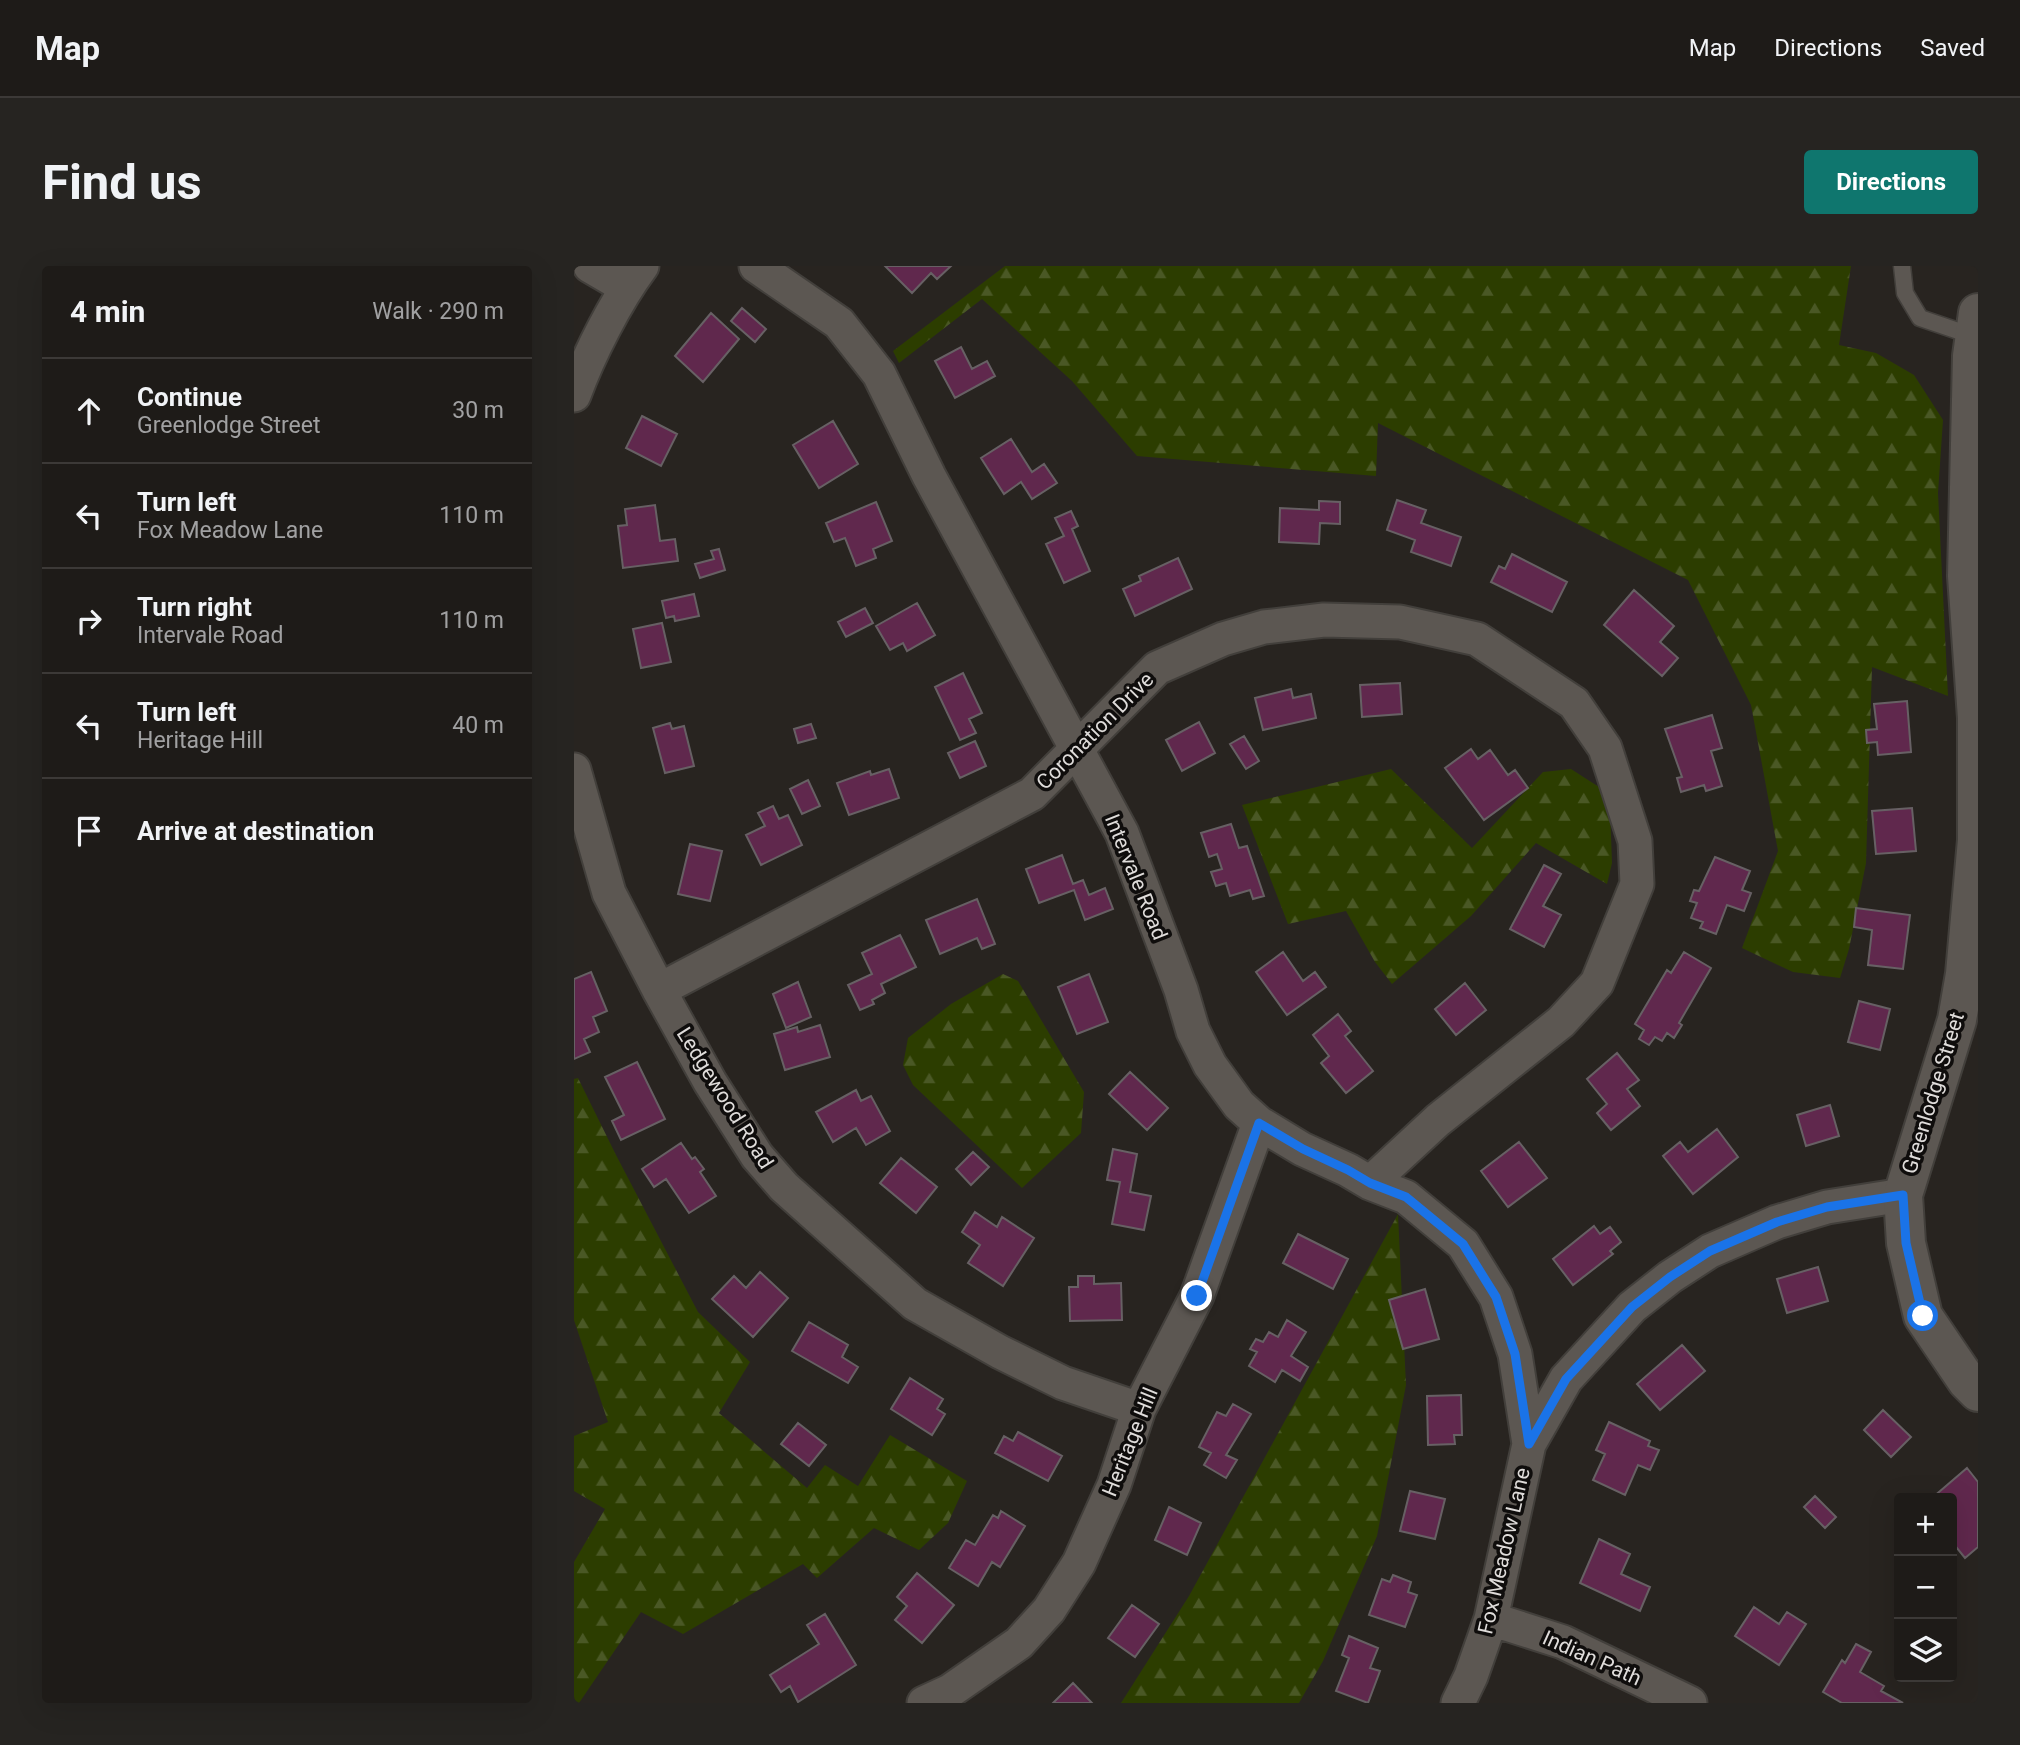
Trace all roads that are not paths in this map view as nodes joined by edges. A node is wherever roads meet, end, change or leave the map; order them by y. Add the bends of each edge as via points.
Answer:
1 (590, 266) edge
2 (756, 266) edge
3 (1902, 266) edge
4 (634, 276) edge
5 (1975, 341) edge
6 (574, 394) edge
7 (1977, 718) edge
8 (1077, 749) junction
9 (574, 770) edge
10 (659, 990) junction
11 (1259, 1123) junction
12 (1370, 1183) junction
13 (1903, 1195) junction
14 (1978, 1392) edge
15 (1139, 1409) junction
16 (1529, 1444) junction
17 (1491, 1619) junction
18 (924, 1703) edge
19 (1458, 1703) edge
20 (1690, 1703) edge

1 - 4 street
2 - 8 street, Intervale Road via 838,323 878,374
3 - 5 lane via 1905,293 1920,318
4 - 6 street
5 - 7 street, Greenlodge Street via 1966,576
7 - 13 street, Greenlodge Street via 1977,840 1965,974 1957,1020
8 - 10 street, Coronation Drive via 1032,794
8 - 11 street, Intervale Road via 1122,833 1193,1031 1210,1065 1239,1105
8 - 12 street, Coronation Drive via 1157,668 1264,627 1324,620 1400,622 1477,639 1574,703 1605,748 1635,841 1637,884 1597,983 1561,1022 1438,1120
9 - 10 street, Ledgewood Road via 609,893
10 - 15 street, Ledgewood Road via 757,1156 784,1187 915,1304 1063,1383
11 - 12 street, Intervale Road
11 - 15 street, Heritage Hill via 1197,1296
12 - 16 street, Intervale Road via 1406,1197 1463,1244 1496,1297 1515,1354
13 - 14 street, Greenlodge Street via 1906,1243 1923,1316
13 - 16 street, Fox Meadow Lane via 1827,1207 1777,1222 1710,1251 1670,1277 1632,1307 1566,1379
15 - 18 street, Heritage Hill via 1114,1485 1079,1563 1049,1610 1019,1643 950,1692
16 - 17 street, Fox Meadow Lane
17 - 19 street, Fox Meadow Lane
17 - 20 street, Indian Path via 1563,1642

